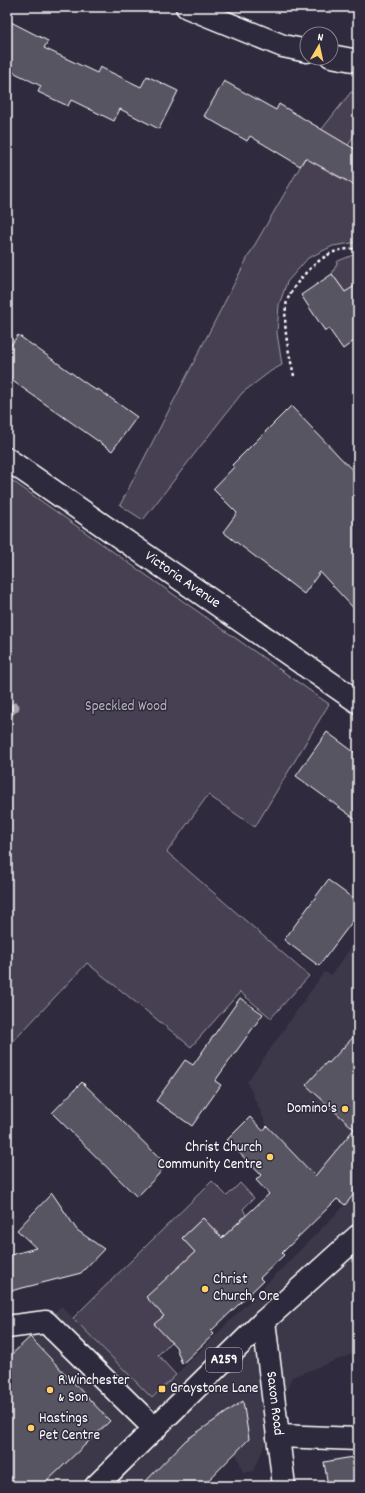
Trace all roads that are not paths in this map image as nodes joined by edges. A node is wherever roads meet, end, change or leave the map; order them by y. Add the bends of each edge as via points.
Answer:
1 (187, 7) edge
2 (299, 49) edge
3 (339, 57) edge
4 (358, 61) edge
5 (7, 459) edge
6 (358, 702) edge
7 (358, 1236) edge
8 (264, 1321) junction
9 (7, 1327) edge
10 (155, 1429) junction
11 (278, 1436) junction
12 (358, 1439) edge
13 (96, 1486) edge
14 (284, 1486) edge

1 - 2 main road via 283,46
3 - 4 main road
5 - 6 main road, Victoria Avenue
7 - 8 main road, A259
8 - 10 main road, A259
8 - 11 main road, Saxon Road
9 - 10 main road via 46,1322
10 - 13 main road, A259
11 - 12 main road
11 - 14 main road, Saxon Road

